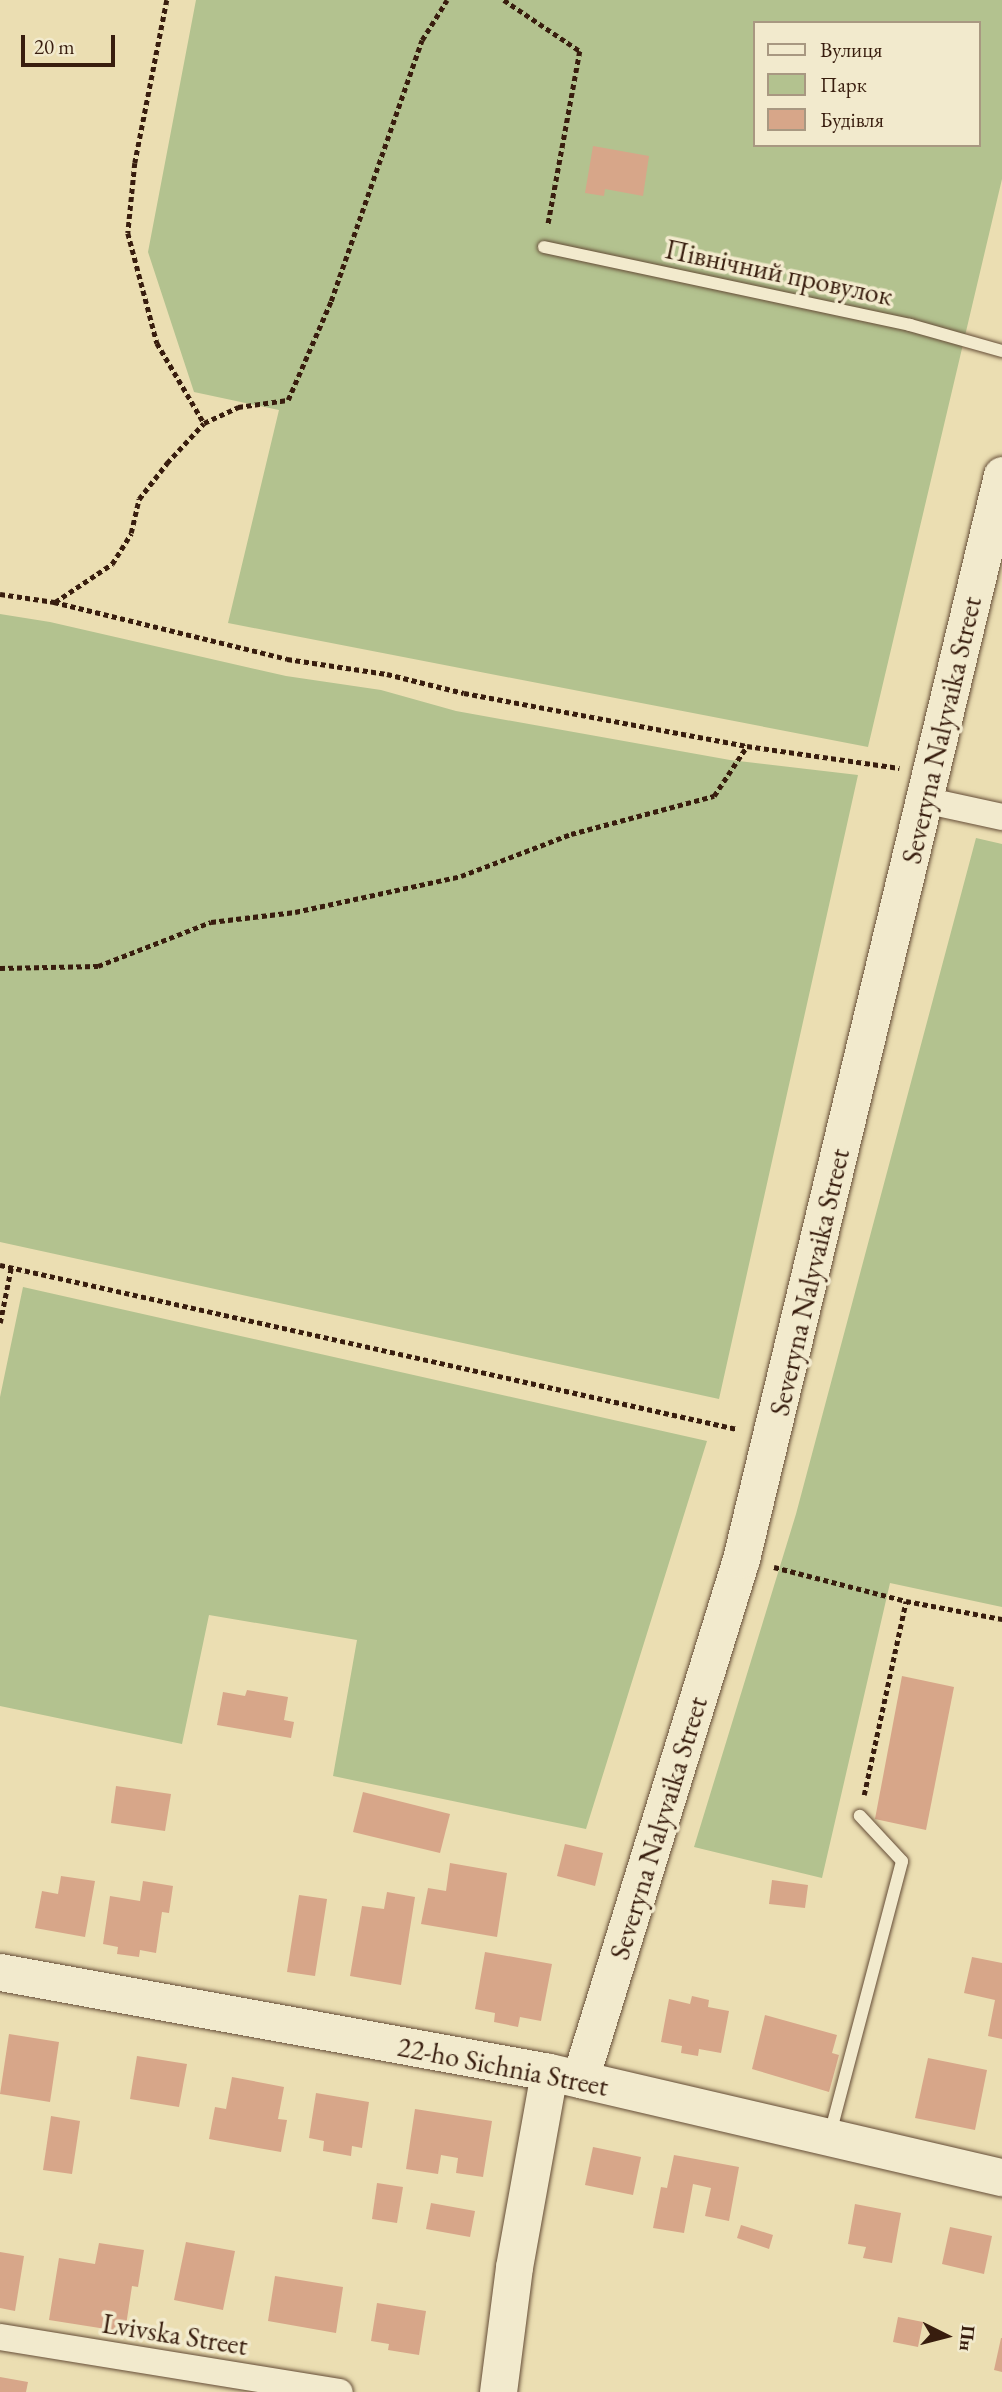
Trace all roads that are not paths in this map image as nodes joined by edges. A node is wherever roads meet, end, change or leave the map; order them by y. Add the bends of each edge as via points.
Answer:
1 (544, 247) road end
2 (1002, 351) edge
3 (1002, 475) edge
4 (927, 788) junction
5 (1002, 817) edge
6 (860, 1816) road end
7 (0, 1972) edge
8 (565, 2076) junction
9 (829, 2138) junction
10 (1002, 2177) edge
11 (0, 2337) edge
12 (340, 2392) edge
13 (498, 2392) edge

1 - 2 lane, Північний провулок via 910,325
3 - 4 street, Severyna Nalyvaika Street
4 - 5 street
4 - 8 street, Severyna Nalyvaika Street via 741,1559
6 - 9 lane via 902,1861
7 - 8 street, 22-ho Sichnia Street
8 - 9 street, 22-ho Sichnia Street
8 - 13 street, Severyna Nalyvaika Street via 514,2267
9 - 10 street, 22-ho Sichnia Street
11 - 12 street, Lvivska Street

